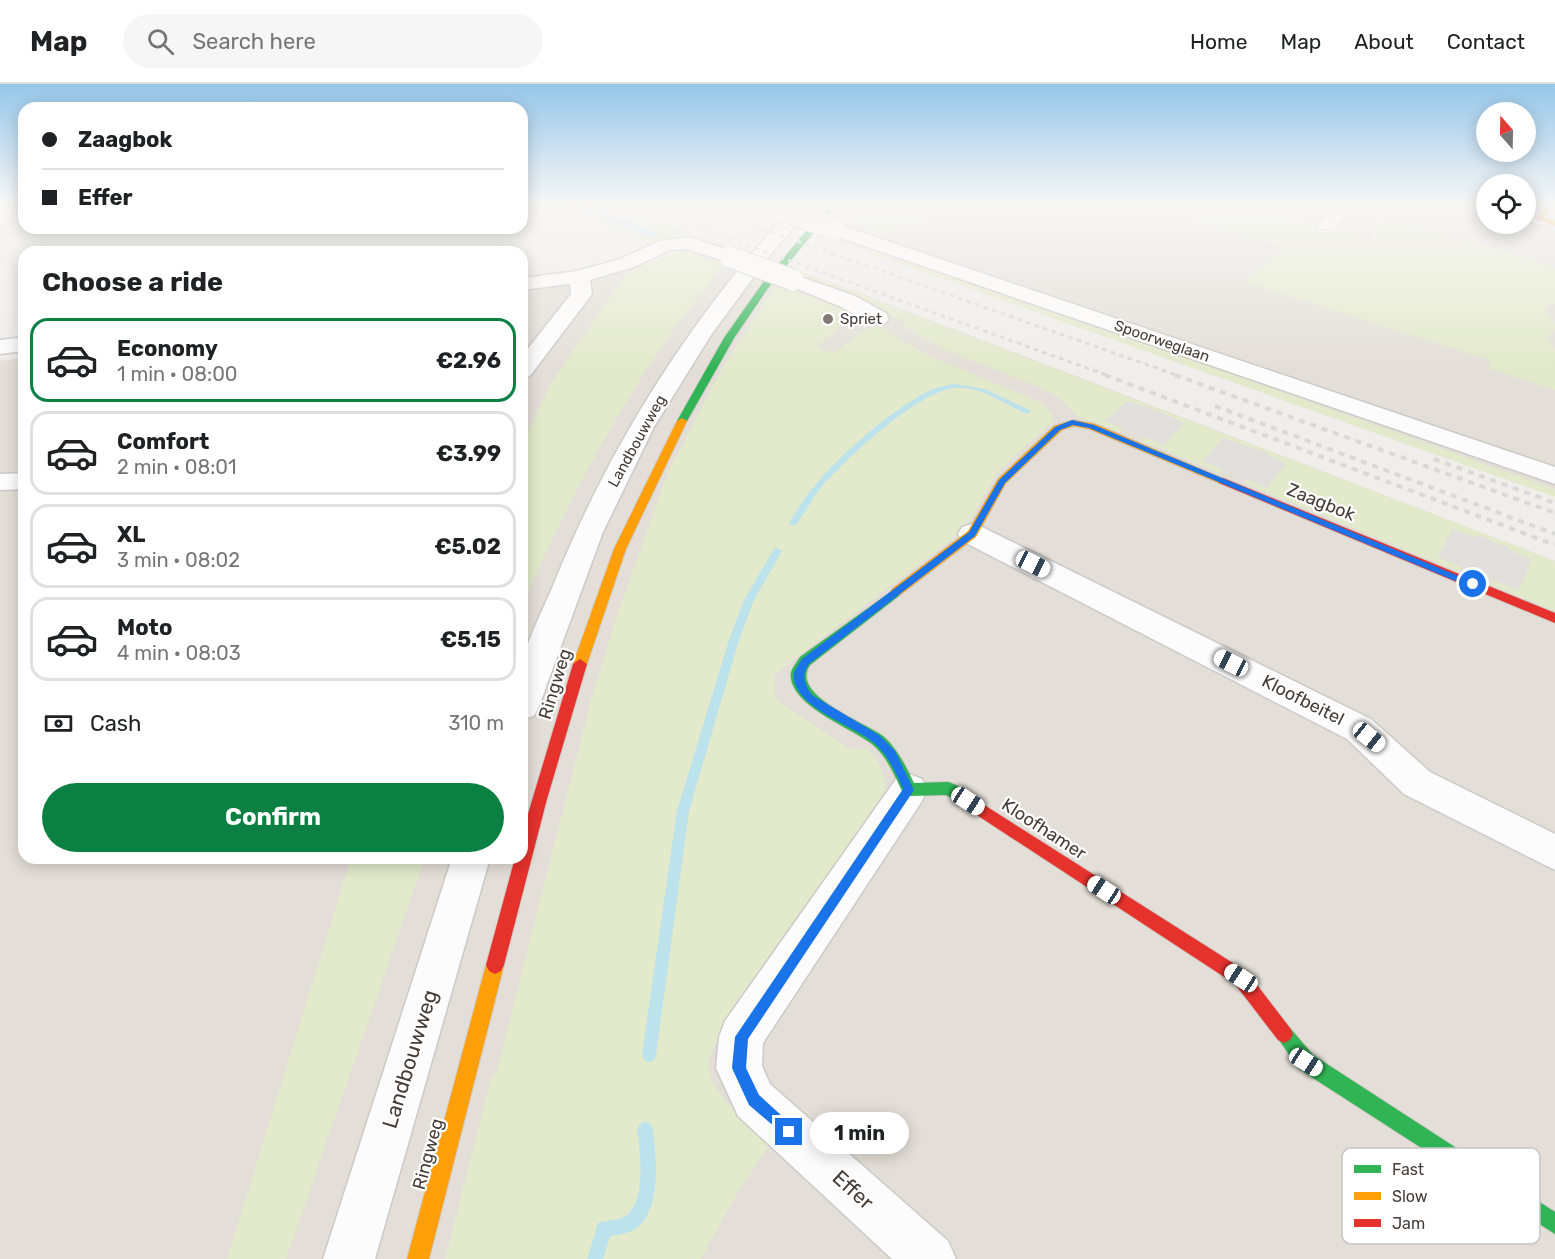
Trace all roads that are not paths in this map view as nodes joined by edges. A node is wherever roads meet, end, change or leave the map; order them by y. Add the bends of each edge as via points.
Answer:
1 (634, 260) edge
2 (738, 260) edge
3 (756, 260) edge
4 (787, 260) edge
5 (924, 260) edge
6 (579, 277) junction
7 (528, 283) edge
8 (878, 318) dead end
9 (18, 345) edge
10 (0, 347) edge
11 (528, 363) edge
12 (1555, 476) edge
13 (18, 482) edge
14 (0, 483) edge
15 (972, 534) junction
16 (1555, 618) edge
17 (528, 691) edge
18 (909, 790) junction
19 (528, 841) edge
20 (1555, 853) edge
21 (469, 864) edge
22 (522, 864) edge
23 (1438, 1148) edge
24 (1540, 1214) edge
25 (1555, 1224) edge
26 (349, 1259) edge
27 (418, 1259) edge
28 (930, 1259) edge

1 - 6 street, bridge
2 - 8 street, bridge via 847,301
3 - 17 street, Landbouwweg via 701,333 641,427 590,532
4 - 19 street, Ringweg via 729,338 676,431 620,549 590,634
5 - 12 street, Spoorweglaan, bridge
6 - 7 street
6 - 11 street via 582,294
9 - 10 street
13 - 14 street
15 - 16 street, Zaagbok via 1002,481 1058,428 1072,423 1100,430
15 - 18 street via 805,661 798,673 808,698 875,738 891,754
15 - 20 street, Kloofbeitel via 1359,729 1417,783
18 - 23 street, Kloofhamer via 948,788 1241,978 1306,1062
18 - 28 street, Effer via 741,1037 739,1068 754,1100
21 - 26 street, Landbouwweg
22 - 27 street, Ringweg
24 - 25 street, Kloofhamer

